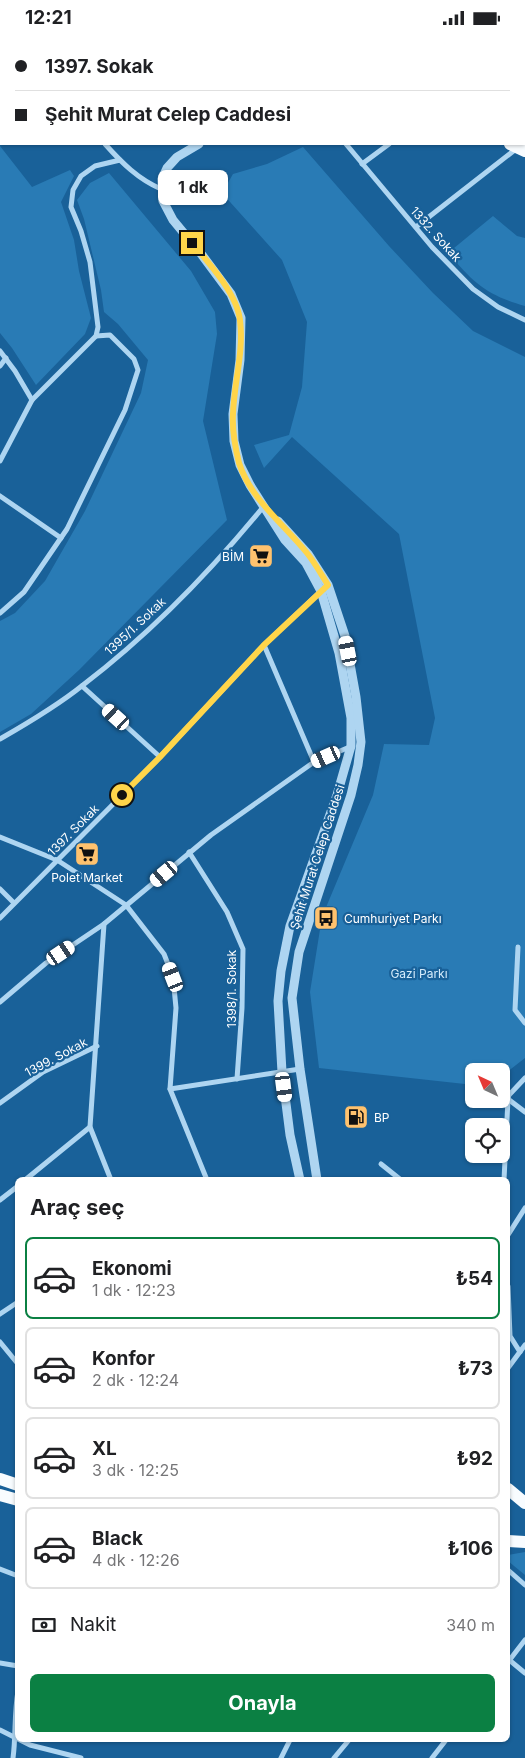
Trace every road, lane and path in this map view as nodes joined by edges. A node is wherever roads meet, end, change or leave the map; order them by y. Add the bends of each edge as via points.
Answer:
1 (106, 145) edge
2 (196, 145) edge
3 (347, 145) edge
4 (388, 145) edge
5 (518, 145) edge
6 (120, 161) junction
7 (362, 164) junction
8 (161, 189) junction
9 (416, 227) junction
10 (525, 320) edge
11 (96, 336) junction
12 (0, 351) edge
13 (6, 358) junction
14 (0, 367) edge
15 (32, 400) junction
16 (0, 461) edge
17 (0, 496) edge
18 (264, 506) junction
19 (61, 538) junction
20 (325, 588) junction
21 (0, 613) edge
22 (264, 645) junction
23 (82, 686) junction
24 (0, 739) edge
25 (361, 741) junction
26 (351, 746) junction
27 (160, 757) junction
28 (314, 762) junction
29 (0, 837) edge
30 (189, 853) junction
31 (57, 860) junction
32 (0, 889) edge
33 (14, 903) junction
34 (126, 905) junction
35 (0, 918) edge
36 (104, 924) junction
37 (518, 947) dead end
38 (0, 1002) edge
39 (525, 1023) edge
40 (97, 1046) junction
41 (300, 1069) junction
42 (282, 1072) junction
43 (525, 1078) edge
44 (237, 1079) junction
45 (170, 1089) junction
46 (510, 1094) edge
47 (510, 1101) edge
48 (0, 1103) edge
49 (508, 1108) edge
50 (525, 1112) edge
51 (90, 1127) junction
52 (381, 1164) dead end
53 (29, 1177) edge
54 (110, 1177) edge
55 (206, 1177) edge
56 (299, 1177) edge
57 (317, 1177) edge
58 (397, 1177) edge
59 (504, 1177) edge
60 (15, 1188) edge
61 (0, 1200) edge
62 (525, 1208) edge
63 (510, 1232) edge
64 (15, 1304) edge
65 (0, 1314) edge
66 (510, 1336) edge
67 (0, 1342) edge
68 (525, 1345) edge
69 (520, 1352) junction
70 (15, 1361) edge
71 (510, 1365) edge
72 (0, 1479) edge
73 (15, 1484) edge
74 (510, 1490) edge
75 (0, 1495) edge
76 (15, 1499) edge
77 (510, 1499) edge
78 (524, 1500) edge
79 (510, 1541) edge
80 (525, 1542) edge
81 (0, 1569) edge
82 (510, 1572) edge
83 (15, 1575) edge
84 (525, 1585) edge
85 (525, 1640) edge
86 (510, 1658) edge
87 (510, 1662) edge
88 (0, 1663) edge
89 (15, 1666) edge
90 (525, 1673) edge
91 (15, 1707) edge
92 (0, 1730) edge
93 (15, 1739) junction
94 (22, 1742) edge
95 (289, 1742) edge
96 (347, 1742) edge
97 (444, 1742) edge
98 (13, 1758) edge
99 (81, 1758) edge
100 (281, 1758) edge
101 (334, 1758) edge
102 (432, 1758) edge

1 - 6 street
2 - 8 street via 166,168
3 - 7 street, 1332. Sokak
4 - 7 street
5 - 9 street
6 - 8 street via 146,182
6 - 11 street via 95,166 81,176 73,190 72,207 90,262 98,327
7 - 9 street, 1332. Sokak
8 - 18 street, Şehit Murat Celep Caddesi via 173,220 231,294 240,318 234,441 240,465
9 - 10 street, 1332. Sokak via 473,289 498,307
11 - 15 street
11 - 19 street via 110,335 134,359 138,370 125,410
12 - 13 street
13 - 14 street
13 - 15 street
15 - 16 street
17 - 19 street
18 - 20 street, Şehit Murat Celep Caddesi via 308,554
18 - 23 street, 1395/1. Sokak via 234,542 146,633
19 - 21 street via 24,592
20 - 22 street, 1397. Sokak
20 - 25 street, Şehit Murat Celep Caddesi via 345,636
20 - 26 street, Şehit Murat Celep Caddesi via 351,717
22 - 27 street, 1397. Sokak
22 - 28 street
23 - 24 street, 1395/1. Sokak
23 - 27 street
25 - 26 street
25 - 41 street, Şehit Murat Celep Caddesi via 351,795 299,952 292,998
26 - 28 street
26 - 42 street, Şehit Murat Celep Caddesi via 337,795 290,925 278,1001
27 - 31 street, 1397. Sokak
28 - 30 street
29 - 31 street
30 - 34 street
30 - 44 street, 1398/1. Sokak via 227,913 243,949
31 - 33 street, 1397. Sokak
31 - 34 street
32 - 33 street
33 - 35 street, 1397. Sokak
34 - 36 street
34 - 45 street via 164,954 173,977 176,1008
36 - 38 street via 46,963
36 - 40 street
37 - 39 street via 515,1010
40 - 48 street, 1399. Sokak via 43,1072
40 - 51 street
41 - 42 street
41 - 57 street, Şehit Murat Celep Caddesi
42 - 44 street
42 - 56 street, Şehit Murat Celep Caddesi
43 - 46 street
44 - 45 street
45 - 55 street
47 - 50 street
49 - 59 street
51 - 53 street
51 - 54 street
52 - 58 street
60 - 61 street
62 - 63 street
64 - 65 street
66 - 69 street
67 - 70 street
68 - 69 street
69 - 71 street
72 - 73 main road
74 - 78 main road
75 - 76 main road
77 - 78 main road
79 - 80 main road
81 - 83 street
82 - 84 street
85 - 86 street
87 - 90 street
88 - 89 street
91 - 93 street
92 - 93 street
93 - 98 street
94 - 99 street
95 - 100 street
96 - 101 street
97 - 102 street

